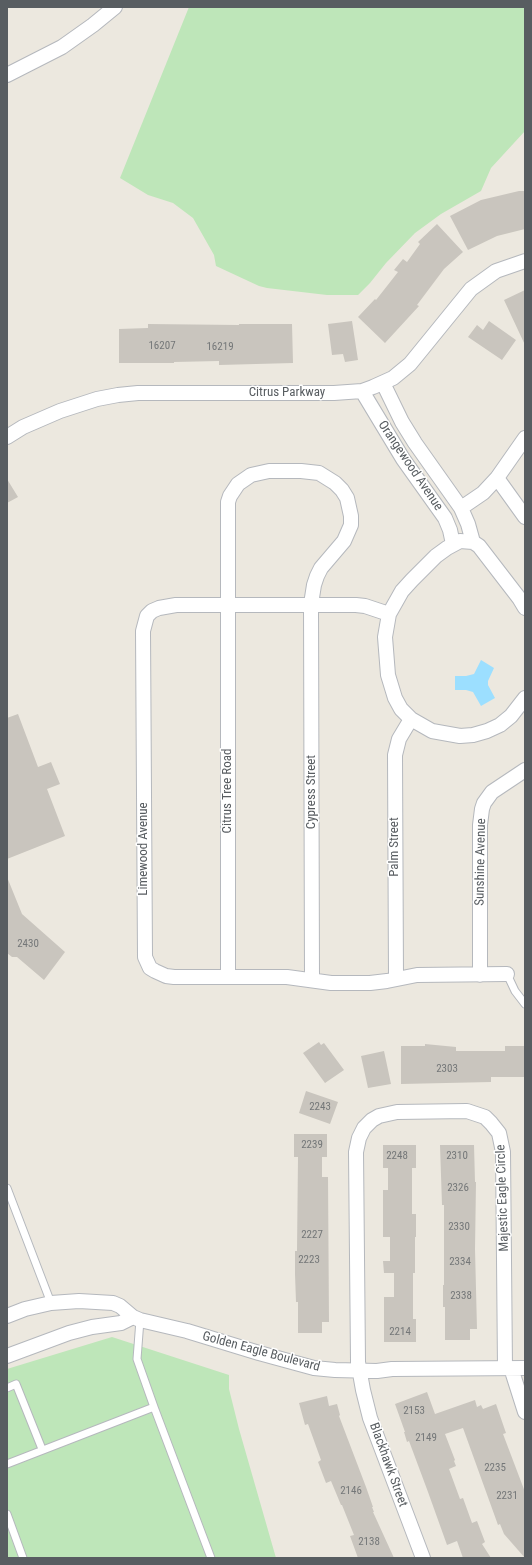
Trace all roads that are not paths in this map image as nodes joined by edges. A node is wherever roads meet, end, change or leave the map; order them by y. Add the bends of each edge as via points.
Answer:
1 (115, 7) edge
2 (7, 75) edge
3 (525, 261) edge
4 (383, 383) junction
5 (362, 391) junction
6 (7, 437) edge
7 (525, 438) edge
8 (421, 453) junction
9 (407, 465) junction
10 (497, 478) junction
11 (461, 508) junction
12 (525, 517) edge
13 (473, 542) junction
14 (453, 544) junction
15 (311, 604) junction
16 (228, 605) junction
17 (525, 608) edge
18 (389, 614) junction
19 (525, 698) edge
20 (411, 720) junction
21 (525, 770) edge
22 (507, 974) joint
23 (480, 975) junction
24 (228, 977) junction
25 (396, 979) junction
26 (312, 980) junction
27 (525, 1004) edge
28 (7, 1188) edge
29 (51, 1303) junction
30 (7, 1316) edge
31 (136, 1318) junction
32 (7, 1356) edge
33 (508, 1368) junction
34 (525, 1368) edge
35 (359, 1370) junction
36 (7, 1388) edge
37 (154, 1406) junction
38 (525, 1412) edge
39 (42, 1449) junction
40 (7, 1464) edge
41 (7, 1514) edge
42 (23, 1558) edge
43 (211, 1558) edge
44 (423, 1558) edge

1 - 2 street via 62,47
3 - 4 street, Citrus Parkway via 496,271 471,289 419,355 402,371
4 - 5 street, Citrus Parkway
4 - 8 street
5 - 6 street, Citrus Parkway via 118,395 84,402 60,411
5 - 9 street, Orangewood Avenue
7 - 10 street
8 - 9 street
8 - 11 street
9 - 14 street, Orangewood Avenue via 445,518
10 - 11 street via 483,493
10 - 12 street
11 - 13 street
13 - 14 street via 466,540
13 - 17 street via 486,552
14 - 18 street via 436,556 412,580 394,603
15 - 16 street, Limewood Avenue
15 - 16 street via 314,585 321,568 348,534 351,525 350,507 342,490 328,477 310,472 269,471 251,475 238,484 230,496 227,510
15 - 18 street, Limewood Avenue via 365,606
15 - 26 street, Cypress Street
16 - 24 street, Citrus Tree Road
16 - 24 street, Limewood Avenue via 176,605 159,608 147,616 143,630 145,957 150,968 166,976
18 - 20 street via 385,637 388,675 395,698
19 - 20 street via 500,725 473,735 460,736 432,731
20 - 25 street, Palm Street via 399,739 395,755
21 - 23 street, Sunshine Avenue via 492,792 482,809
22 - 23 street, Limewood Avenue
22 - 27 lane
23 - 25 street, Limewood Avenue via 417,975
24 - 26 street, Limewood Avenue via 287,977
25 - 26 street, Limewood Avenue via 370,983 331,983
28 - 29 lane
29 - 30 street, Golden Eagle Boulevard
29 - 31 street, Golden Eagle Boulevard via 113,1303
31 - 32 street via 69,1333
31 - 35 street, Golden Eagle Boulevard via 305,1366
31 - 37 lane via 137,1359
33 - 34 street, Golden Eagle Boulevard
33 - 35 street, Golden Eagle Boulevard
33 - 35 street, Majestic Eagle Circle via 504,1152 499,1132 491,1123 485,1117 466,1111 397,1112 379,1116 364,1128 359,1138 356,1152
33 - 38 street
35 - 44 street, Blackhawk Street via 370,1418
36 - 39 lane via 16,1384
37 - 39 lane
37 - 43 lane
39 - 40 lane
41 - 42 lane

